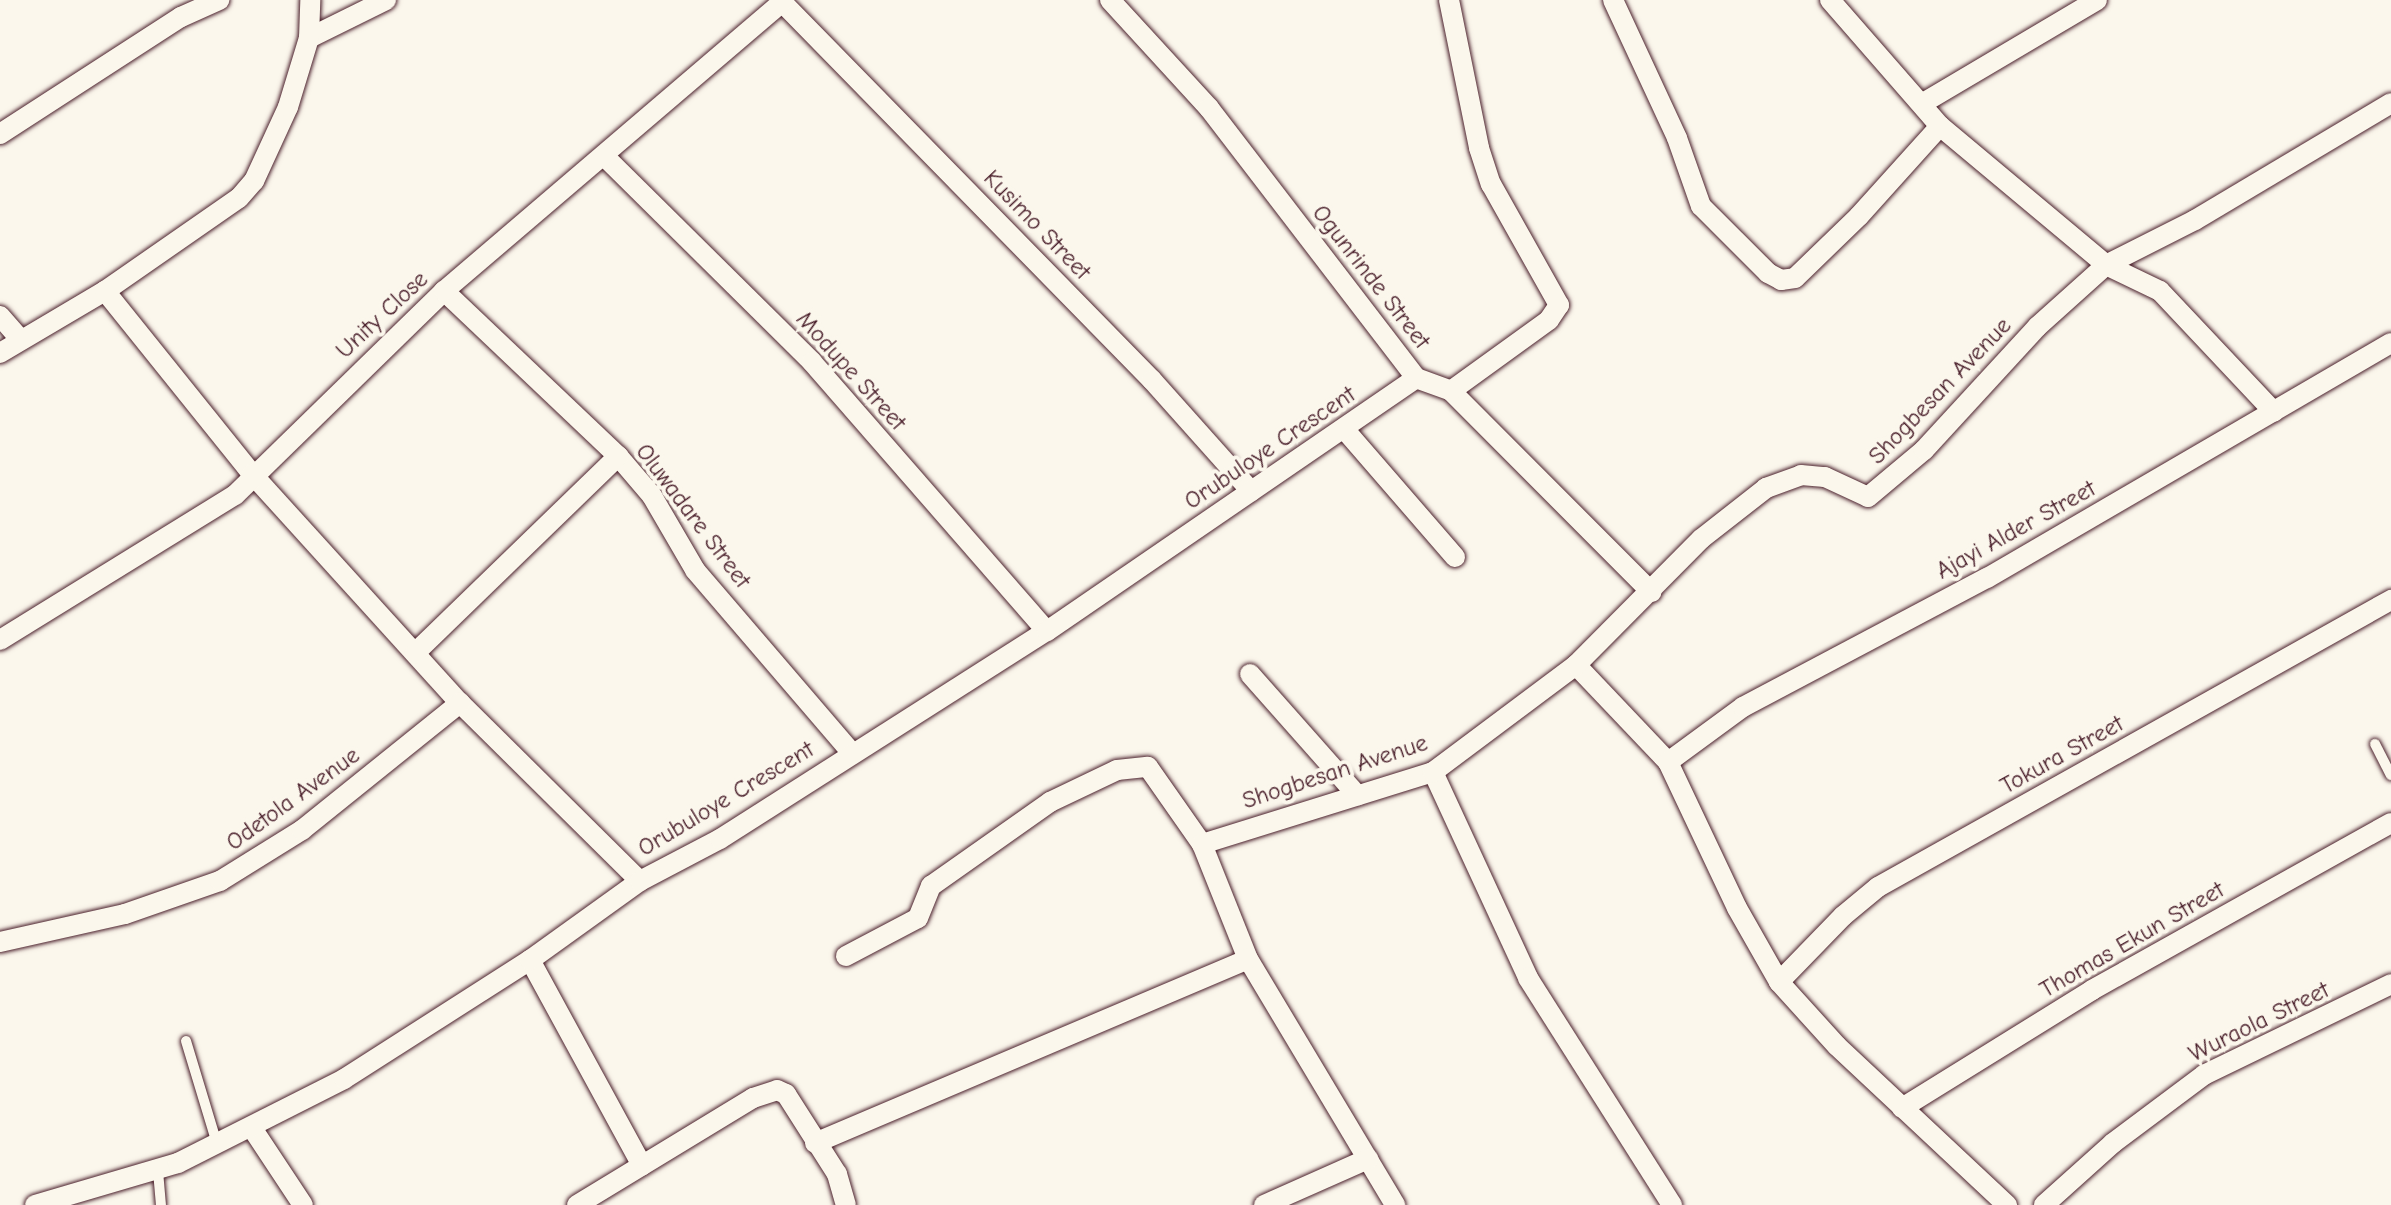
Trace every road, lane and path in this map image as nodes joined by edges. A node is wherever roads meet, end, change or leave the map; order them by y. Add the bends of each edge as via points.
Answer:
1 (219, 0) edge
2 (310, 0) edge
3 (386, 0) edge
4 (1110, 0) edge
5 (1449, 0) edge
6 (1613, 0) edge
7 (1830, 0) edge
8 (2097, 0) edge
9 (781, 1) edge
10 (309, 38) junction
11 (1923, 103) junction
12 (2391, 103) edge
13 (1940, 126) junction
14 (0, 134) edge
15 (605, 157) junction
16 (2106, 265) junction
17 (105, 291) junction
18 (444, 291) junction
19 (0, 316) edge
20 (20, 339) junction
21 (2391, 343) edge
22 (0, 353) edge
23 (1416, 378) junction
24 (1451, 391) junction
25 (2274, 412) junction
26 (1345, 430) junction
27 (618, 456) junction
28 (252, 474) junction
29 (1251, 491) junction
30 (1455, 557) dead end
31 (1651, 592) junction
32 (2391, 600) edge
33 (1047, 631) junction
34 (0, 640) edge
35 (415, 653) junction
36 (1576, 665) junction
37 (1250, 674) dead end
38 (460, 703) junction
39 (2375, 744) dead end
40 (851, 752) junction
41 (1668, 762) junction
42 (1433, 772) junction
43 (2391, 775) edge
44 (1357, 795) junction
45 (2391, 823) edge
46 (1202, 844) junction
47 (640, 881) junction
48 (0, 942) edge
49 (846, 956) dead end
50 (1248, 959) junction
51 (530, 960) junction
52 (1779, 982) junction
53 (2391, 984) edge
54 (186, 1041) dead end
55 (1902, 1108) junction
56 (252, 1128) junction
57 (815, 1143) junction
58 (217, 1146) junction
59 (1368, 1159) junction
60 (642, 1165) junction
61 (158, 1171) junction
62 (35, 1205) edge
63 (161, 1205) edge
64 (303, 1205) edge
65 (577, 1205) edge
66 (846, 1205) edge
67 (1264, 1205) edge
68 (1395, 1205) edge
69 (1672, 1205) edge
70 (2007, 1205) edge
71 (2044, 1205) edge

1 - 14 street via 181,17
2 - 10 street
3 - 10 street
4 - 23 street, Ogunrinde Street via 1209,108
5 - 24 street via 1491,184 1559,305 1549,320
6 - 13 street via 1677,138 1701,206 1781,280 1795,278
7 - 11 street
8 - 11 street
9 - 15 street, Unity Close
9 - 29 street, Kusimo Street via 1152,380
10 - 17 street via 277,137 254,181 239,198
11 - 13 street
12 - 16 street, Shogbesan Avenue via 2195,220
13 - 16 street
15 - 18 street, Unity Close
15 - 33 street, Modupe Street via 812,362
16 - 25 street via 2160,291
16 - 31 street, Shogbesan Avenue via 2037,327 1888,484 1868,497 1825,477 1801,475 1766,488 1701,539
17 - 20 street
17 - 28 street
18 - 27 street, Oluwadare Street
18 - 28 street, Unity Close
19 - 20 street
20 - 22 street
21 - 25 street, Ajayi Alder Street
23 - 24 street, Ogunrinde Street
23 - 26 street, Orubuloye Crescent
24 - 31 street, Ogunrinde Street
25 - 41 street, Ajayi Alder Street via 1987,578 1743,707
26 - 29 street, Orubuloye Crescent
26 - 30 street
27 - 35 street
27 - 40 street, Oluwadare Street via 652,496 695,570
28 - 34 street, Unity Close via 235,495
28 - 35 street
29 - 33 street, Orubuloye Crescent
31 - 36 street, Shogbesan Avenue
32 - 52 street, Tokura Street via 1878,887
33 - 40 street, Orubuloye Crescent
35 - 38 street
36 - 41 street
36 - 42 street, Shogbesan Avenue
37 - 44 street
38 - 47 street
38 - 48 street, Odetola Avenue via 302,830 220,881 89,924
39 - 43 lane
40 - 47 street, Orubuloye Crescent via 720,839
41 - 52 street via 1737,908
42 - 44 street, Shogbesan Avenue
42 - 69 street via 1528,978
44 - 46 street, Shogbesan Avenue
45 - 55 street, Thomas Ekun Street via 2092,990
46 - 49 street via 1148,767 1117,770 1050,802 990,840 931,886 918,918
46 - 50 street
47 - 51 street, Orubuloye Crescent
50 - 57 street
50 - 59 street
51 - 56 street, Orubuloye Crescent via 344,1079
51 - 60 street
52 - 55 street
53 - 71 street, Wuraola Street via 2204,1075 2113,1143
54 - 58 lane
55 - 70 street
56 - 58 street, Orubuloye Crescent
56 - 64 street
57 - 60 street via 786,1094 777,1090 753,1098
57 - 66 street via 837,1174
58 - 61 street, Orubuloye Crescent
59 - 67 street
59 - 68 street
60 - 65 street
61 - 62 street, Orubuloye Crescent
61 - 63 lane

